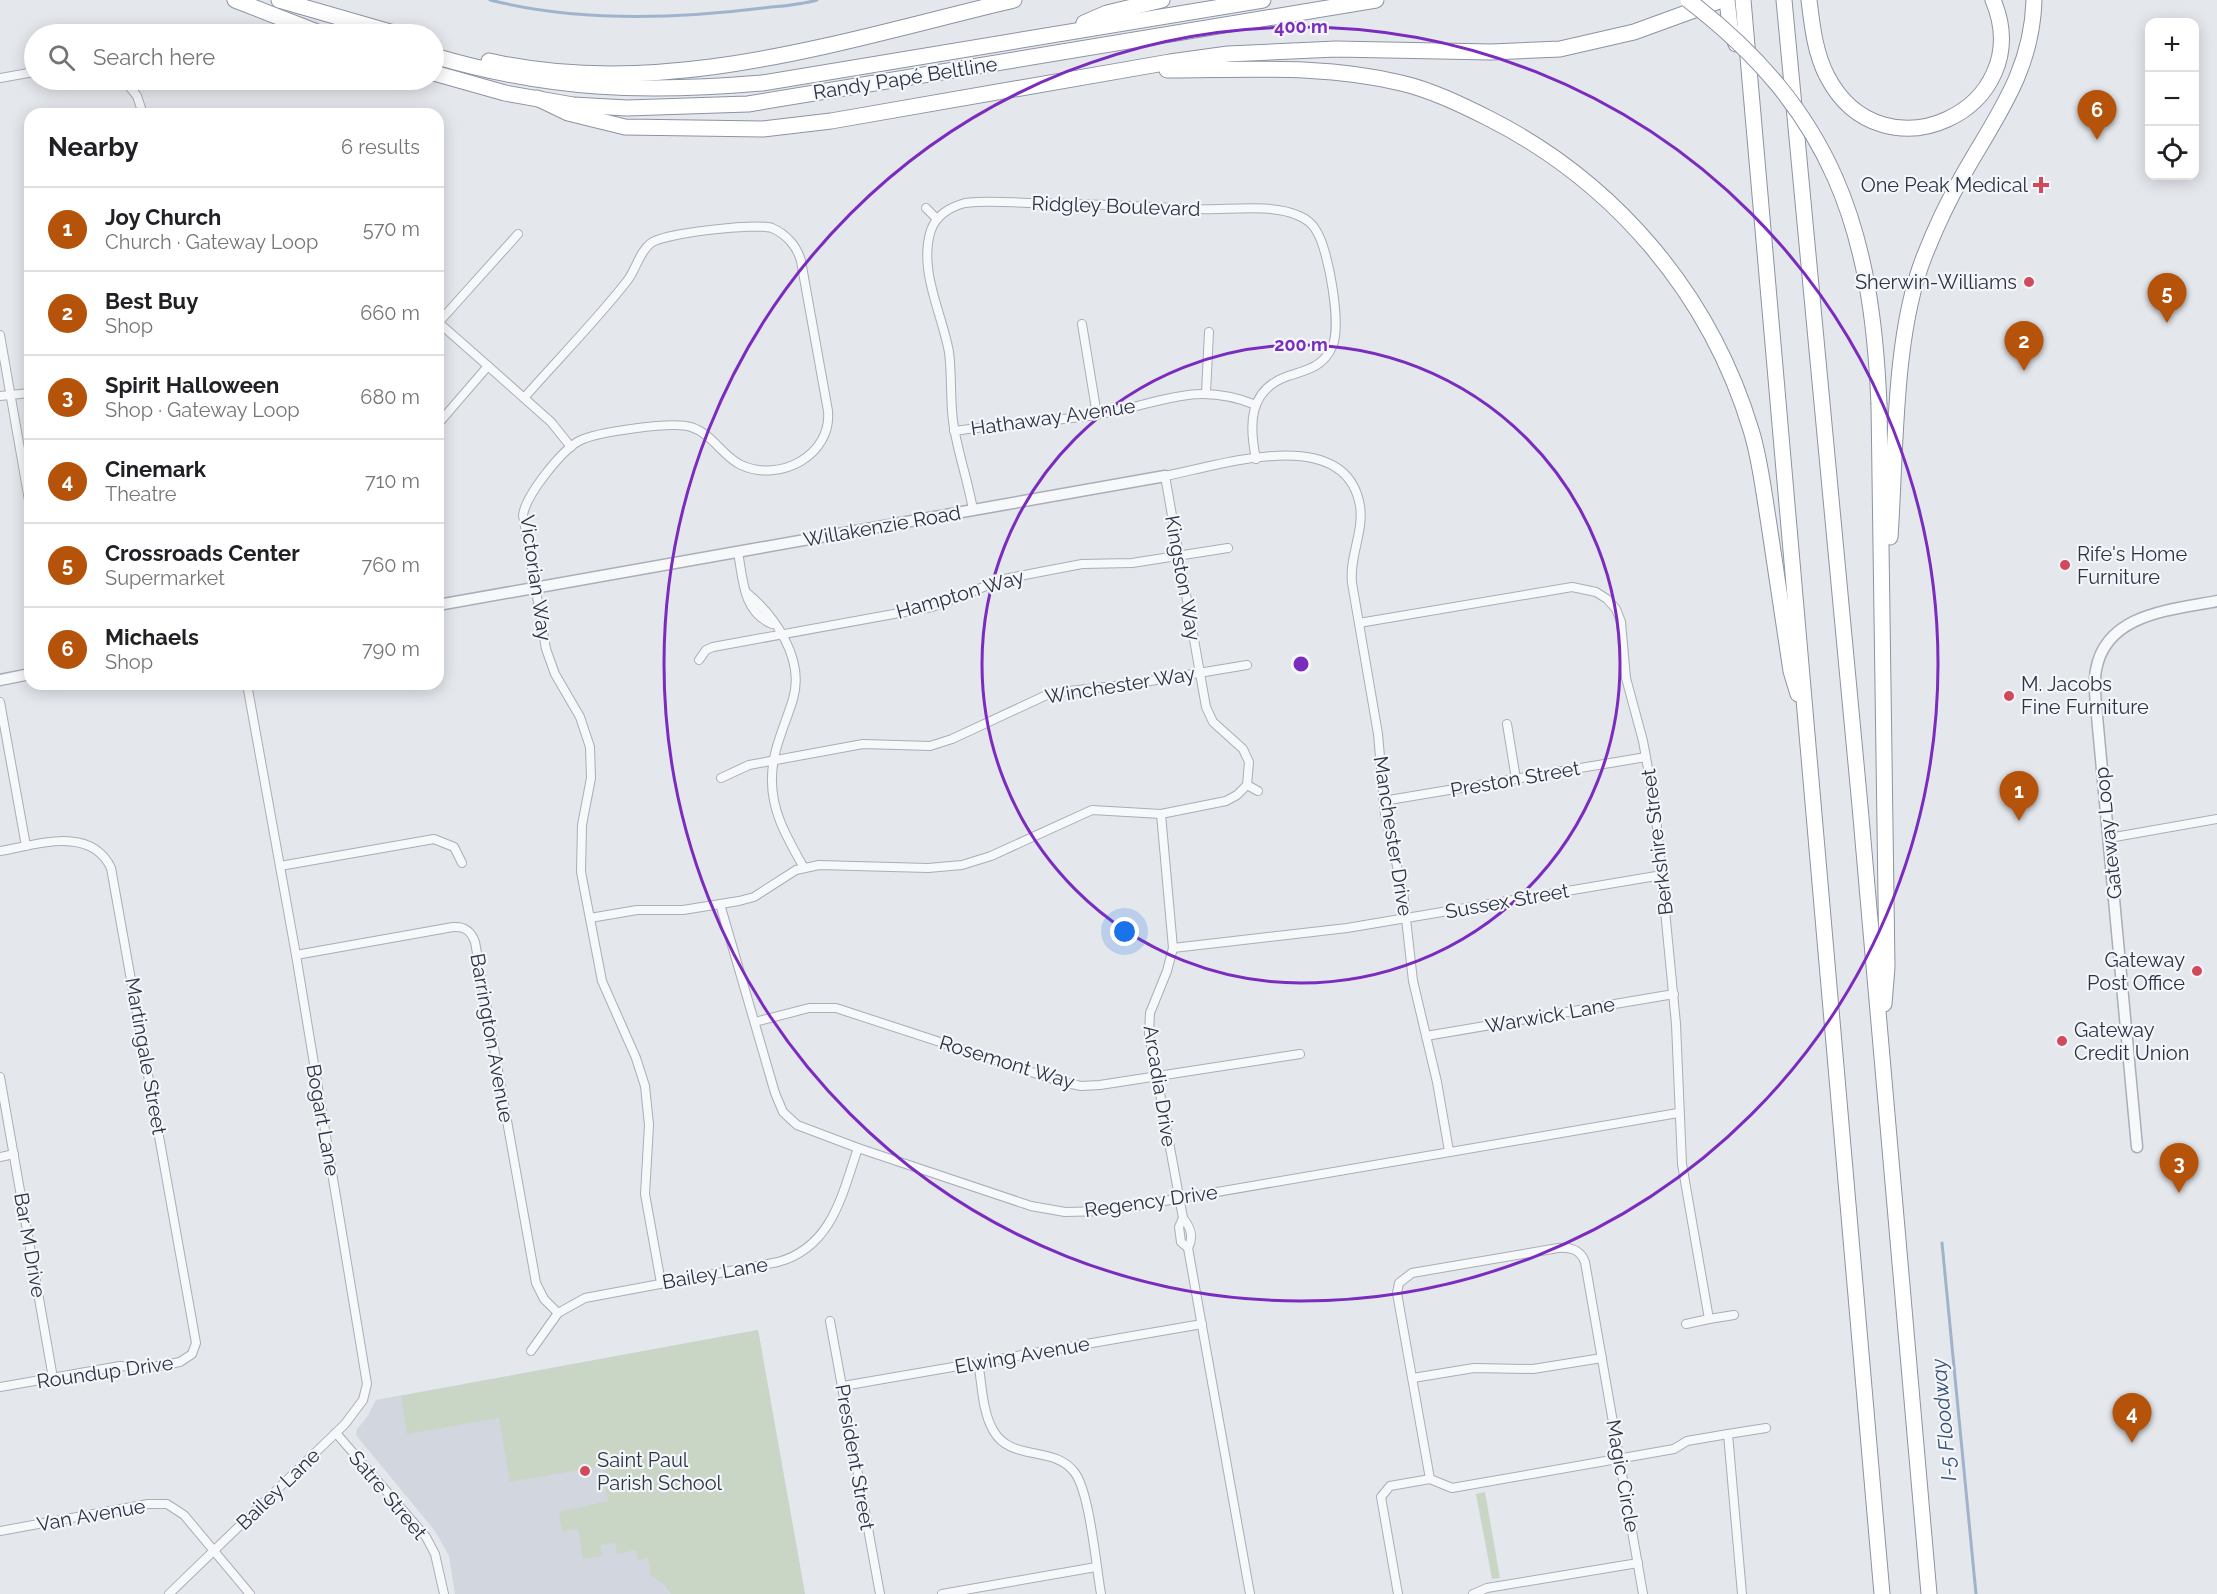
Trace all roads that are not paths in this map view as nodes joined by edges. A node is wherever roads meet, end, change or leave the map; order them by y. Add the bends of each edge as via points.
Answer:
1 (235, 0) edge
2 (278, 0) edge
3 (1014, 0) edge
4 (1162, 0) edge
5 (1263, 0) edge
6 (1376, 0) edge
7 (1688, 0) edge
8 (1722, 0) edge
9 (1727, 0) edge
10 (1743, 0) edge
11 (1784, 0) edge
12 (1809, 0) edge
13 (1993, 0) edge
14 (2027, 0) edge
15 (2034, 0) edge
16 (296, 24) edge
17 (339, 24) edge
18 (362, 24) edge
19 (1062, 32) junction
20 (2029, 36) junction
21 (444, 48) edge
22 (444, 59) edge
23 (1131, 70) junction
24 (24, 74) edge
25 (444, 76) edge
26 (0, 78) edge
27 (1751, 87) junction
28 (132, 90) edge
29 (537, 98) junction
30 (141, 108) edge
31 (926, 208) dead end
32 (937, 219) junction
33 (518, 234) dead end
34 (444, 315) edge
35 (1082, 324) dead end
36 (444, 327) edge
37 (1209, 332) dead end
38 (0, 335) edge
39 (488, 366) junction
40 (24, 393) edge
41 (1206, 393) junction
42 (10, 394) junction
43 (0, 396) edge
44 (524, 398) junction
45 (1256, 405) junction
46 (1097, 415) junction
47 (444, 417) edge
48 (954, 431) junction
49 (572, 447) junction
50 (1256, 459) junction
51 (1326, 461) joint
52 (24, 472) edge
53 (1165, 476) junction
54 (974, 510) junction
55 (1228, 548) dead end
56 (738, 552) junction
57 (1179, 555) junction
58 (534, 588) junction
59 (1883, 594) junction
60 (2217, 601) edge
61 (444, 604) edge
62 (1359, 623) junction
63 (782, 634) junction
64 (699, 660) dead end
65 (1247, 666) dead end
66 (1199, 673) junction
67 (24, 675) edge
68 (0, 680) edge
69 (248, 690) edge
70 (0, 702) edge
71 (1803, 712) junction
72 (1508, 724) dead end
73 (1646, 757) junction
74 (773, 760) junction
75 (721, 778) dead end
76 (1516, 779) junction
77 (1246, 785) junction
78 (1258, 791) dead end
79 (1383, 801) junction
80 (1161, 814) junction
81 (2217, 819) edge
82 (2109, 838) junction
83 (26, 846) junction
84 (0, 851) edge
85 (462, 863) dead end
86 (280, 866) junction
87 (804, 868) junction
88 (1662, 875) junction
89 (720, 904) junction
90 (590, 918) junction
91 (1406, 918) junction
92 (1173, 948) junction
93 (296, 955) junction
94 (1674, 994) junction
95 (755, 1022) junction
96 (1426, 1036) junction
97 (1881, 1049) junction
98 (1300, 1054) dead end
99 (0, 1077) edge
100 (1157, 1077) junction
101 (1678, 1113) junction
102 (2138, 1147) dead end
103 (858, 1148) junction
104 (1449, 1151) junction
105 (14, 1154) junction
106 (0, 1157) edge
107 (1179, 1198) junction
108 (661, 1283) junction
109 (558, 1313) junction
110 (1734, 1315) dead end
111 (1709, 1319) junction
112 (830, 1321) dead end
113 (1202, 1324) junction
114 (1686, 1324) dead end
115 (196, 1339) joint
116 (531, 1352) dead end
117 (1602, 1358) junction
118 (978, 1362) junction
119 (367, 1374) joint
120 (53, 1378) junction
121 (1413, 1378) junction
122 (843, 1386) junction
123 (0, 1387) edge
124 (1766, 1428) dead end
125 (336, 1433) junction
126 (1728, 1434) junction
127 (1620, 1459) junction
128 (1430, 1479) junction
129 (0, 1532) edge
130 (213, 1551) junction
131 (1638, 1563) junction
132 (1096, 1567) junction
133 (169, 1594) edge
134 (250, 1594) edge
135 (444, 1594) edge
136 (880, 1594) edge
137 (942, 1594) edge
138 (1101, 1594) edge
139 (1250, 1594) edge
140 (1398, 1594) edge
141 (1473, 1594) edge
142 (1643, 1594) edge
143 (1742, 1594) edge
144 (1882, 1594) edge
145 (1929, 1594) edge

1 - 16 highway
2 - 17 highway
2 - 18 highway
3 - 21 highway via 804,49 702,69 645,74 540,70 491,62
4 - 19 highway via 1107,13
5 - 19 highway, Randy Papé Beltline
6 - 29 highway, Randy Papé Beltline via 748,104 627,108
7 - 59 highway, bridge via 1732,36 1769,74 1805,123 1834,175 1856,230 1875,334
8 - 23 highway via 1634,33 1560,49 1282,51 1199,57
9 - 27 highway via 1730,26
10 - 27 highway
11 - 97 highway
12 - 13 highway via 1821,60 1839,95 1875,122 1914,129 1934,126 1958,115 1987,86 1999,58 2001,40
14 - 20 highway
15 - 20 highway
19 - 22 highway, Randy Papé Beltline via 762,83 694,89 640,90 538,81
20 - 59 highway via 2013,91 1956,187 1916,283 1905,336
23 - 29 highway via 763,129 625,127 568,113
23 - 71 highway via 1274,68 1403,83 1447,98 1540,147 1632,223 1697,307 1744,408 1759,460 1791,671
24 - 26 street
25 - 29 highway, Randy Papé Beltline
27 - 71 highway via 1803,670
28 - 30 street
31 - 32 street
32 - 45 street, Ridgley Boulevard via 951,207 979,202 1272,210 1303,218 1314,228 1323,247 1336,320 1335,342 1320,363 1276,382
32 - 48 street via 929,238 928,258 949,352
33 - 34 street
35 - 46 street
36 - 39 street
37 - 41 street
38 - 42 street
39 - 44 street
39 - 47 street
40 - 42 street
41 - 45 street, Hathaway Avenue
41 - 46 street, Hathaway Avenue via 1174,396
42 - 43 street
42 - 52 street
44 - 49 street
44 - 49 street, Victorian Way via 627,280 654,241 673,234 759,226 786,237 801,261 828,411 826,431 815,452 785,466 750,468 730,458 706,434 675,424 588,438
45 - 50 street via 1250,426
46 - 48 street, Hathaway Avenue
48 - 54 street
49 - 58 street, Victorian Way via 534,488 524,508
50 - 51 street, Willakenzie Road via 1293,455
50 - 53 street, Willakenzie Road
51 - 62 street, Manchester Drive via 1346,476 1359,502 1360,524 1351,564
53 - 54 street, Willakenzie Road
53 - 57 street, Kingston Way
54 - 56 street, Willakenzie Road
55 - 57 street, Hampton Way
56 - 58 street, Willakenzie Road
56 - 63 street via 748,604
57 - 63 street, Hampton Way via 1128,564 1082,564 1015,576 932,607
57 - 66 street, Kingston Way
58 - 61 street, Willakenzie Road
58 - 90 street, Victorian Way via 548,658 580,717 590,747 591,778 580,853
59 - 97 highway via 1887,967
60 - 82 street, Gateway Loop via 2127,623 2099,656 2095,671 2097,717
62 - 73 street, Berkshire Street via 1563,588 1596,592 1612,604 1619,616 1626,678
62 - 79 street, Manchester Drive via 1378,734
63 - 64 street, Hampton Way via 713,647
63 - 74 street via 792,658 796,683
65 - 66 street, Winchester Way
66 - 74 street, Winchester Way via 1051,693 930,746 870,743
66 - 77 street, Kingston Way via 1209,717 1248,758
67 - 68 street
69 - 86 street, Bogart Lane
70 - 83 street
71 - 144 highway
72 - 76 street
73 - 76 street, Preston Street
73 - 88 street, Berkshire Street
74 - 75 street, Winchester Way via 743,767
74 - 87 street via 776,812
76 - 79 street, Preston Street
77 - 78 street
77 - 80 street via 1226,801
79 - 91 street, Manchester Drive
80 - 87 street via 1086,811 984,859 954,866 833,864
80 - 92 street, Arcadia Drive
81 - 82 street
82 - 102 street, Gateway Loop
83 - 84 street, Martingale Street
83 - 115 street, Martingale Street via 64,840 81,842 97,850 111,868
85 - 86 street via 454,847 434,839
86 - 93 street, Bogart Lane
87 - 89 street via 754,897
88 - 91 street, Sussex Street
88 - 94 street, Berkshire Street
89 - 90 street
89 - 95 street, Regency Drive
90 - 108 street, Victorian Way via 602,981 645,1086 649,1125 645,1194
91 - 92 street, Sussex Street via 1323,932
91 - 96 street, Manchester Drive via 1413,981
92 - 100 street, Arcadia Drive via 1149,1021
93 - 109 street, Barrington Avenue via 467,926 475,942 536,1283 544,1299
93 - 119 street, Bogart Lane
94 - 96 street, Warwick Lane
94 - 101 street, Berkshire Street
95 - 100 street, Rosemont Way via 809,1008 836,1008 1071,1084 1100,1085
95 - 103 street, Regency Drive via 775,1093 786,1116 805,1129
96 - 104 street, Manchester Drive
97 - 145 highway
98 - 100 street, Rosemont Way
99 - 105 street, Bar M Drive
100 - 107 street, Arcadia Drive
101 - 104 street, Regency Drive
101 - 111 street, Berkshire Street via 1684,1185
103 - 107 street, Regency Drive via 1053,1210 1098,1212
103 - 108 street, Bailey Lane via 834,1217 807,1249 778,1262
104 - 107 street, Regency Drive
105 - 106 street
105 - 120 street, Bar M Drive
107 - 113 street, Arcadia Drive via 1192,1240 1188,1248
108 - 109 street, Bailey Lane via 585,1298
109 - 116 street, Bailey Lane
110 - 111 street
111 - 114 street
112 - 122 street, President Street
113 - 118 street, Elwing Avenue
113 - 139 street, Arcadia Drive
115 - 120 street, Roundup Drive via 194,1351 183,1361 147,1368 120,1366
117 - 121 street via 1542,1368 1474,1368
117 - 121 street, Magic Circle via 1585,1262 1578,1251 1557,1248 1412,1273 1402,1279 1397,1293
117 - 127 street, Magic Circle
118 - 122 street, Elwing Avenue
118 - 132 street via 988,1420 999,1439 1019,1452 1058,1459 1079,1480
119 - 125 street, Bailey Lane via 363,1401
120 - 123 street, Roundup Drive
121 - 128 street
122 - 136 street, President Street
124 - 126 street
125 - 130 street, Bailey Lane
125 - 135 street, Satre Street via 426,1538 435,1554
126 - 127 street
126 - 143 street
127 - 128 street via 1452,1488
127 - 131 street, Magic Circle
128 - 140 street via 1390,1486 1382,1497
129 - 130 street, Van Avenue via 160,1503 184,1515
130 - 133 street, Bailey Lane
130 - 134 street, Van Avenue
131 - 141 street via 1486,1588
131 - 142 street, Magic Circle
132 - 137 street
132 - 138 street

